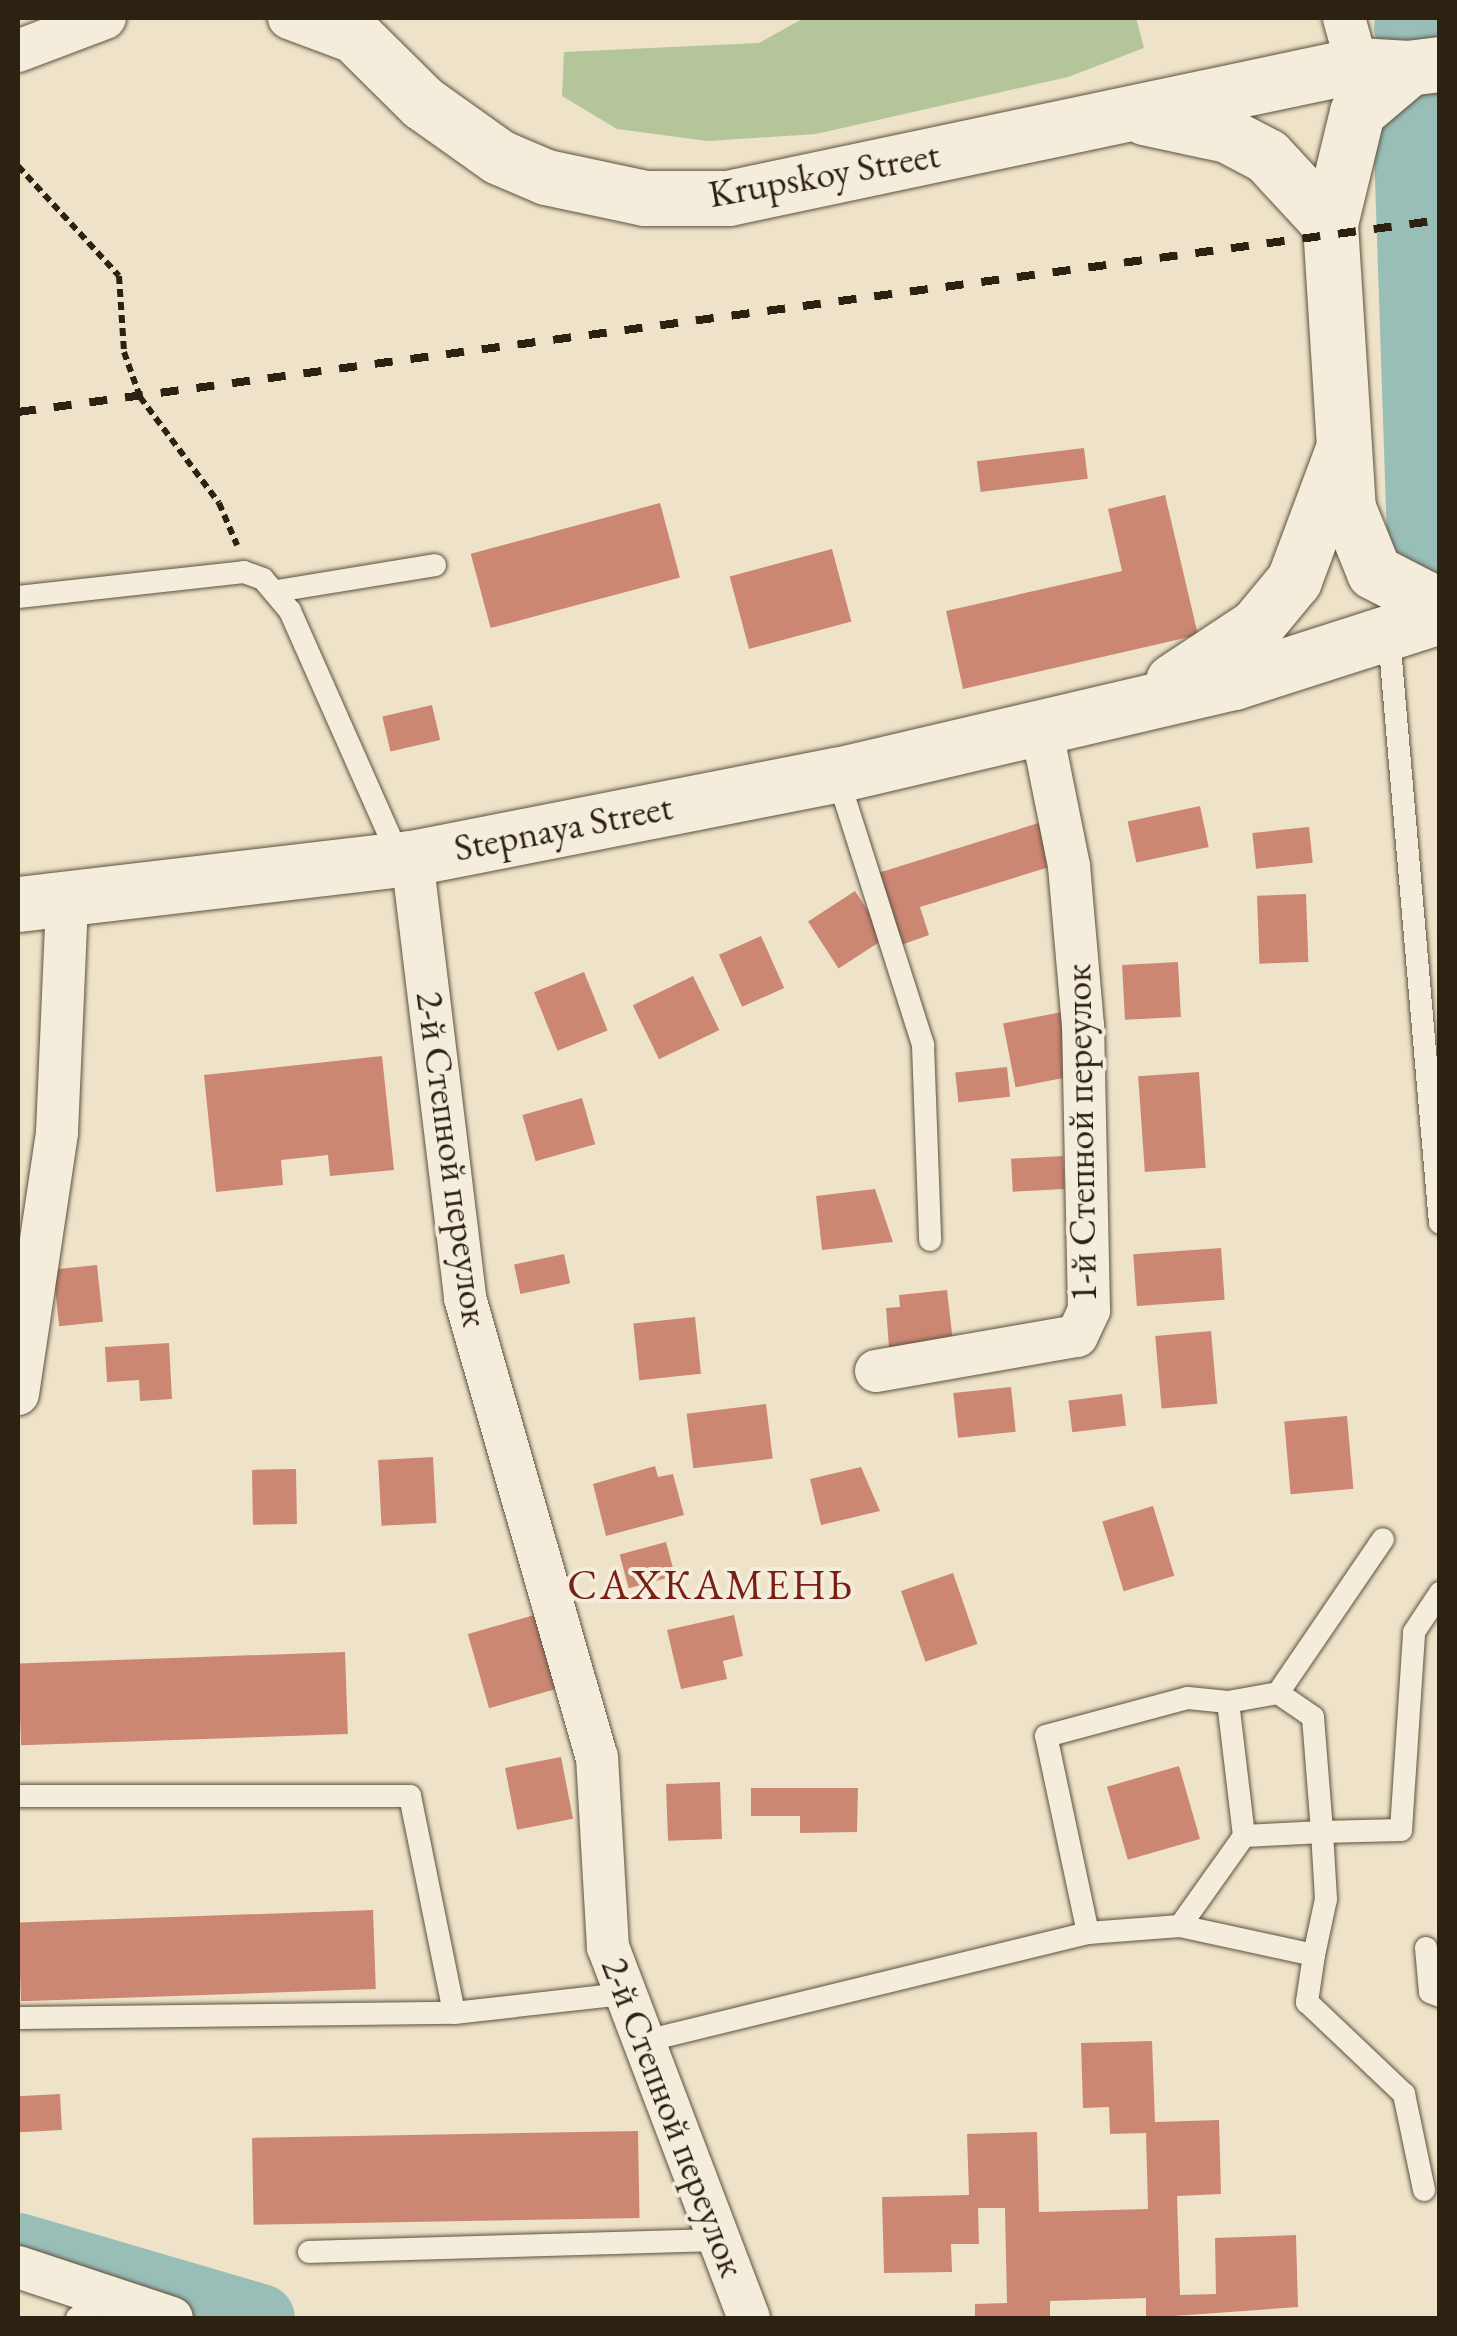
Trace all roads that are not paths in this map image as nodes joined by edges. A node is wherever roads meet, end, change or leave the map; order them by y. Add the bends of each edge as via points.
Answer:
1 (105, 18) edge
2 (289, 18) edge
3 (348, 26) edge
4 (20, 48) edge
5 (1387, 54) edge
6 (1127, 113) junction
7 (1330, 224) junction
8 (1342, 452) junction
9 (435, 564) dead end
10 (277, 591) junction
11 (18, 598) edge
12 (1440, 606) edge
13 (1440, 616) edge
14 (1388, 637) junction
15 (1104, 714) junction
16 (1040, 727) junction
17 (838, 775) junction
18 (406, 859) junction
19 (42, 903) edge
20 (1440, 1223) edge
21 (930, 1240) dead end
22 (876, 1371) dead end
23 (18, 1394) edge
24 (1383, 1539) dead end
25 (1440, 1593) edge
26 (1278, 1693) junction
27 (1228, 1702) junction
28 (18, 1796) edge
29 (1322, 1832) junction
30 (1244, 1836) junction
31 (1180, 1926) junction
32 (1088, 1933) junction
33 (1426, 1948) dead end
34 (1314, 1955) junction
35 (623, 1994) junction
36 (1440, 1996) edge
37 (454, 2014) junction
38 (18, 2018) edge
39 (645, 2040) junction
40 (1424, 2190) dead end
41 (723, 2240) junction
42 (308, 2252) dead end
43 (18, 2267) edge
44 (91, 2307) edge
45 (172, 2318) edge
46 (748, 2318) edge

1 - 4 street
2 - 3 street
3 - 6 main road, Krupskoy Street via 499,157 546,178 645,198 728,198
5 - 6 main road
5 - 7 main road via 1357,112
6 - 7 main road, Krupskoy Street via 1227,135 1267,156
7 - 8 main road
8 - 12 main road via 1348,508 1374,572
8 - 15 main road, Stepnaya Street via 1294,580 1256,626 1209,664
9 - 10 lane
10 - 11 lane via 244,572
10 - 18 lane
13 - 14 main road, Stepnaya Street
14 - 15 main road, Stepnaya Street
14 - 20 lane
15 - 16 main road, Stepnaya Street
16 - 17 main road, Stepnaya Street
16 - 22 street, 1-й Степной переулок via 1069,866 1083,1026 1089,1310 1078,1336
17 - 18 main road, Stepnaya Street
17 - 21 lane via 923,1045
18 - 19 main road, Stepnaya Street
18 - 35 street, 2-й Степной переулок via 465,1298 597,1757 608,1948
19 - 23 street via 57,1132
24 - 26 lane
25 - 29 lane via 1414,1632 1401,1830
26 - 27 lane
26 - 29 lane via 1313,1717
27 - 30 lane
27 - 32 lane via 1188,1698 1046,1736
28 - 37 lane via 410,1796
29 - 30 lane
29 - 34 lane via 1326,1898
30 - 31 lane
31 - 32 lane
31 - 34 lane
32 - 39 lane
33 - 36 lane via 1430,1992
34 - 40 lane via 1307,2002 1404,2094
35 - 37 lane
35 - 39 street, 2-й Степной переулок
37 - 38 lane
39 - 41 street, 2-й Степной переулок
41 - 42 lane
41 - 46 street, 2-й Степной переулок
43 - 44 street
44 - 45 street

